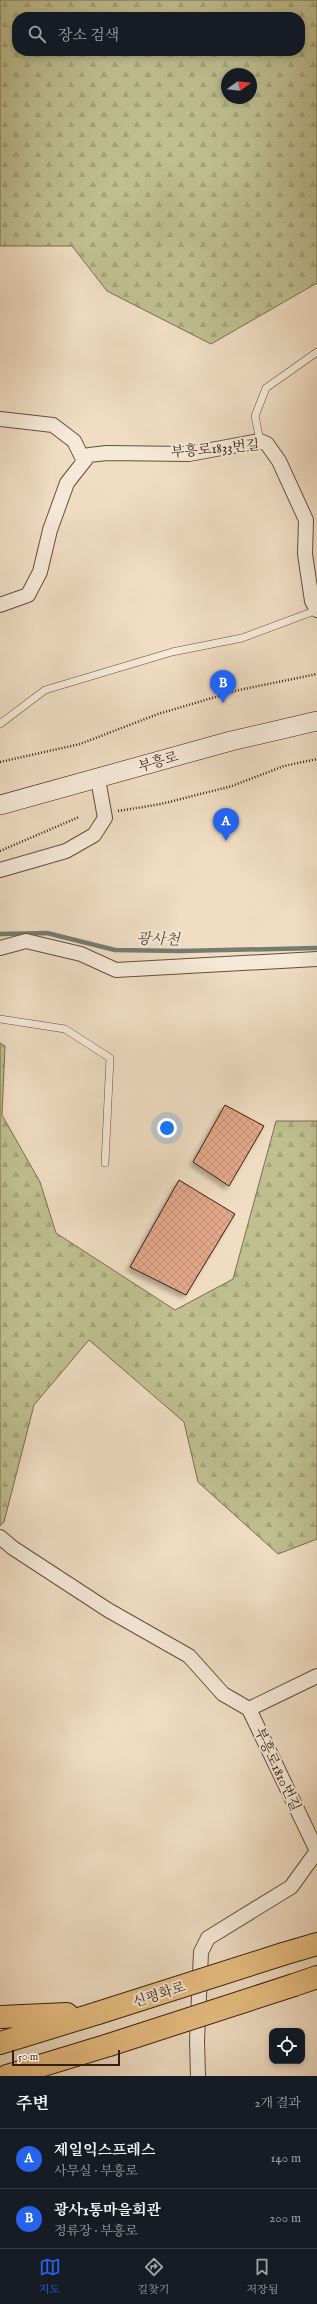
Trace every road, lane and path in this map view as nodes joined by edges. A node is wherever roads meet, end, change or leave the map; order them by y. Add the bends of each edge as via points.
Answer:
1 (317, 352) edge
2 (0, 419) edge
3 (260, 441) junction
4 (84, 461) junction
5 (0, 605) edge
6 (317, 610) edge
7 (317, 674) edge
8 (317, 721) edge
9 (0, 724) edge
10 (317, 759) edge
11 (0, 762) edge
12 (98, 779) junction
13 (0, 805) edge
14 (118, 812) dead end
15 (80, 817) dead end
16 (0, 851) edge
17 (0, 870) edge
18 (0, 948) edge
19 (317, 959) edge
20 (0, 1019) edge
21 (105, 1163) dead end
22 (0, 1537) edge
23 (317, 1676) edge
24 (249, 1709) junction
25 (317, 1944) edge
26 (317, 1977) edge
27 (98, 2013) junction
28 (0, 2017) edge
29 (0, 2043) edge
30 (107, 2045) junction
31 (7, 2076) edge
32 (54, 2076) edge
33 (198, 2076) edge

1 - 3 lane via 266,388 255,416
2 - 4 street via 53,425 74,441
3 - 4 street, 부흥로1833번길 via 189,454 107,452 89,455
3 - 6 street, 부흥로1833번길 via 267,444 279,461 306,520 305,554 312,601
4 - 5 street, 부흥로1833번길 via 67,483 50,530 40,572 28,595
6 - 9 lane via 242,638 172,652 45,690
7 - 11 path via 239,690 158,714 80,744
8 - 12 main road, 부흥로 via 231,741
10 - 14 path via 284,766 232,786
12 - 13 main road, 부흥로
12 - 17 street via 105,818 94,835 66,851
15 - 16 path
18 - 19 street via 26,941 81,954 116,970
20 - 21 lane via 65,1029 110,1058
22 - 24 street via 108,1610 189,1656 223,1694
23 - 24 street
24 - 33 street, 부흥로1810번길 via 317,1851 291,1887 208,1938 201,1952
25 - 27 highway, 신평화로, bridge
26 - 30 highway, bridge
27 - 28 highway
27 - 29 highway, 신평화로
30 - 31 highway
30 - 32 highway

